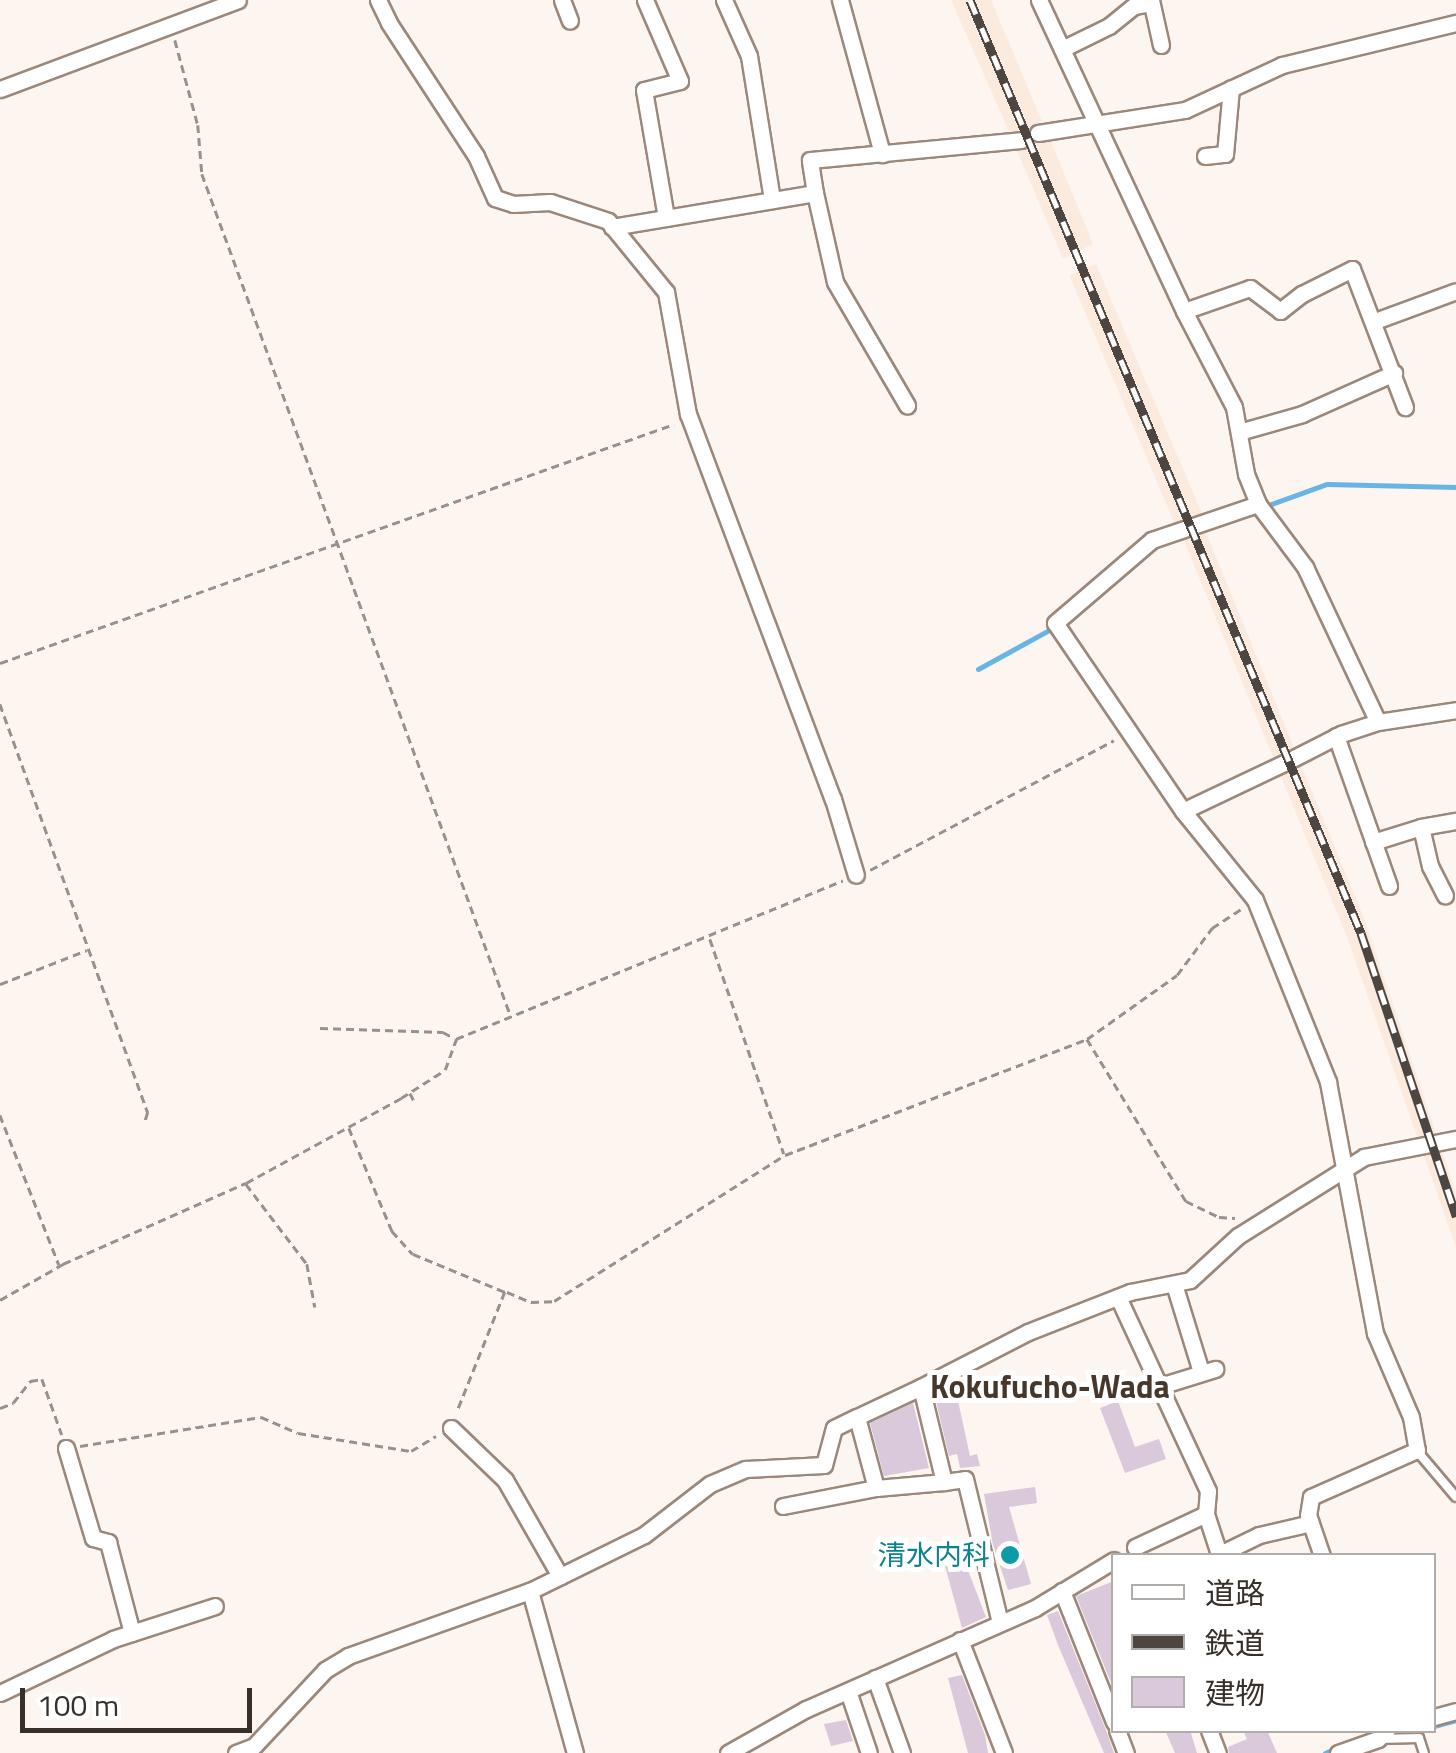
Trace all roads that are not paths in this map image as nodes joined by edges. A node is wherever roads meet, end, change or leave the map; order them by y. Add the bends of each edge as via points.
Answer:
1 (238, 0) edge
2 (378, 0) edge
3 (562, 0) edge
4 (644, 0) edge
5 (724, 0) edge
6 (840, 0) edge
7 (1039, 0) edge
8 (1151, 2) edge
9 (570, 21) dead end
10 (1456, 22) edge
11 (1161, 45) dead end
12 (1062, 49) junction
13 (1231, 88) junction
14 (0, 89) edge
15 (1095, 120) junction
16 (1038, 133) dead end
17 (1021, 140) dead end
18 (882, 154) junction
19 (1205, 156) dead end
20 (815, 193) junction
21 (772, 200) junction
22 (666, 218) junction
23 (612, 227) junction
24 (1456, 291) edge
25 (1184, 311) junction
26 (1375, 321) junction
27 (1394, 372) junction
28 (908, 405) dead end
29 (1405, 407) dead end
30 (1238, 432) junction
31 (1259, 507) junction
32 (1456, 710) edge
33 (1378, 722) junction
34 (1336, 736) junction
35 (1183, 811) junction
36 (1456, 821) edge
37 (1421, 827) junction
38 (1374, 842) junction
39 (856, 875) road end
40 (1389, 886) dead end
41 (1445, 895) dead end
42 (1456, 1139) edge
43 (1345, 1170) junction
44 (1174, 1284) junction
45 (1118, 1297) junction
46 (1160, 1386) junction
47 (921, 1387) junction
48 (857, 1418) junction
49 (450, 1428) road end
50 (66, 1448) road end
51 (1417, 1450) junction
52 (944, 1482) junction
53 (876, 1488) junction
54 (1456, 1497) edge
55 (784, 1506) dead end
56 (1206, 1514) junction
57 (1311, 1523) junction
58 (1131, 1553) edge
59 (1321, 1553) edge
60 (1111, 1562) edge
61 (560, 1576) junction
62 (530, 1591) junction
63 (1062, 1591) junction
64 (216, 1606) dead end
65 (1000, 1623) junction
66 (132, 1633) junction
67 (960, 1640) junction
68 (875, 1678) junction
69 (848, 1691) junction
70 (0, 1693) edge
71 (1111, 1714) edge
72 (1383, 1734) edge
73 (236, 1753) edge
74 (575, 1753) edge
75 (728, 1753) edge
76 (869, 1753) edge
77 (902, 1753) edge
78 (1004, 1753) edge
79 (1338, 1753) edge
80 (1424, 1753) edge

1 - 14 street
2 - 23 street via 496,198 550,202
3 - 9 street
4 - 22 street via 680,80 644,90
5 - 21 street via 749,56
6 - 18 street
7 - 12 street
8 - 11 street
8 - 12 street
10 - 13 street via 1282,65
12 - 15 street
13 - 15 street via 1184,110
13 - 19 street via 1225,154
15 - 16 street
15 - 25 street
17 - 18 street
18 - 20 street via 810,160
20 - 21 street
20 - 28 street via 835,282
21 - 22 street
22 - 23 street
23 - 39 street via 666,292 690,418
24 - 26 street
25 - 26 street via 1250,288 1280,311 1352,269
25 - 30 street via 1234,406
26 - 27 street
27 - 29 street
27 - 30 street via 1302,414
30 - 31 street
31 - 33 street via 1306,567
31 - 35 street via 1152,540 1055,623
32 - 33 street
33 - 34 street
34 - 35 street
34 - 38 street
35 - 43 street via 1255,900 1328,1082
36 - 37 street
37 - 38 street
37 - 41 street
38 - 40 street
42 - 43 street via 1364,1156
43 - 44 street via 1238,1236 1190,1280
43 - 51 street via 1375,1333 1411,1417
44 - 45 street
44 - 46 street via 1208,1370
45 - 46 street
45 - 47 street via 973,1357
46 - 56 street via 1208,1491
47 - 48 street
47 - 52 street
48 - 53 street
48 - 61 street via 834,1428 824,1465 746,1469 710,1484 644,1536
49 - 61 street via 504,1480
50 - 66 street via 93,1538 108,1542
51 - 54 lane
51 - 57 street via 1311,1497
52 - 53 street
52 - 65 street via 965,1479
53 - 55 street
56 - 57 street via 1224,1552
56 - 58 street
57 - 59 street
60 - 63 street
61 - 62 street
62 - 73 street via 348,1656 325,1670 254,1746
62 - 74 street
63 - 65 street
63 - 71 street
64 - 66 street
65 - 67 street
66 - 70 street
67 - 68 street
67 - 78 street
68 - 69 street
68 - 77 street
69 - 75 street
69 - 76 street
72 - 79 street
72 - 80 lane via 1419,1738

